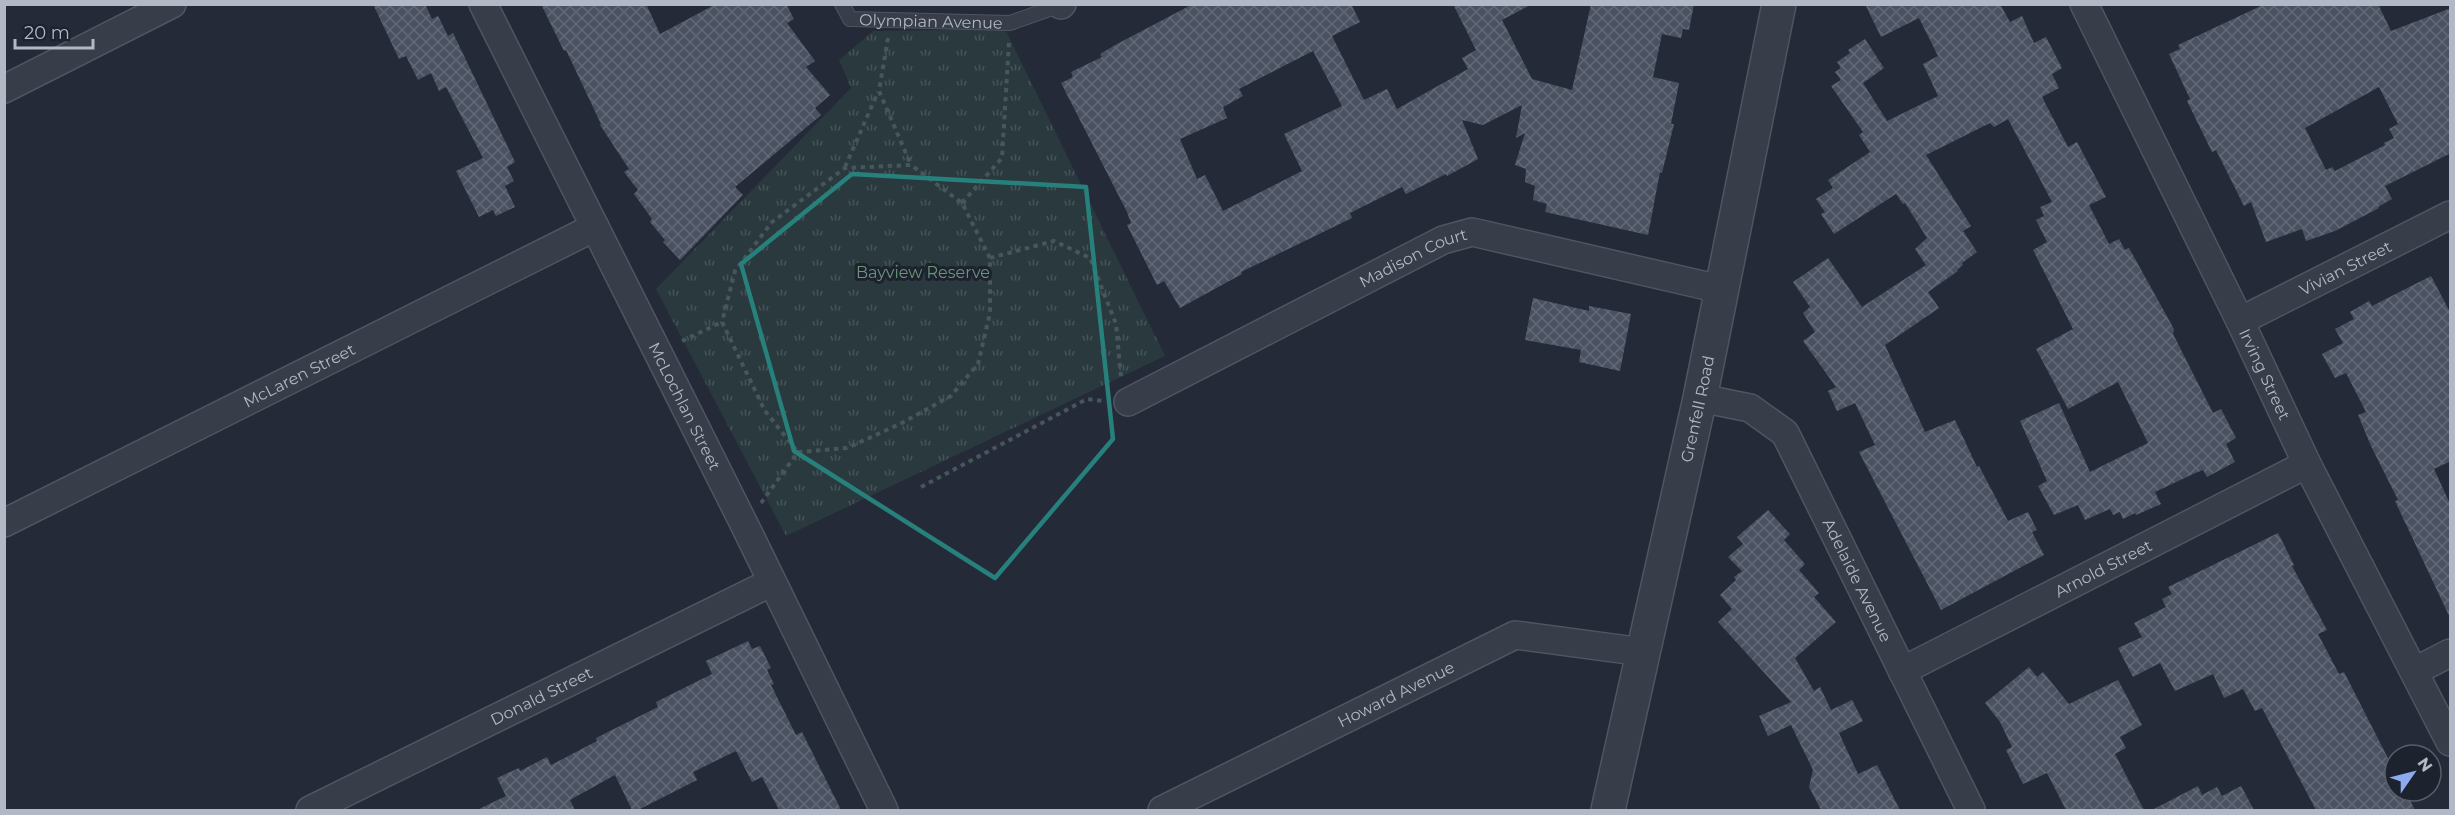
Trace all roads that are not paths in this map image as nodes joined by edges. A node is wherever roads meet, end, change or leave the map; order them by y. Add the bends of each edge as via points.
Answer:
1 (172, 4) edge
2 (483, 4) edge
3 (842, 4) edge
4 (1779, 4) edge
5 (2084, 4) edge
6 (1061, 5) edge
7 (4, 88) edge
8 (2451, 215) edge
9 (595, 227) junction
10 (1720, 289) junction
11 (2240, 321) junction
12 (1700, 398) junction
13 (1128, 402) road end
14 (2307, 464) junction
15 (4, 523) edge
16 (772, 582) junction
17 (1643, 652) junction
18 (2451, 653) edge
19 (1902, 671) junction
20 (2415, 671) junction
21 (2451, 742) edge
22 (310, 810) edge
23 (884, 810) edge
24 (1162, 810) edge
25 (1608, 810) edge
26 (1971, 810) edge

1 - 7 street
2 - 9 street, McLochlan Street
3 - 6 lane, Olympian Avenue via 850,19 1010,23
4 - 10 street, Grenfell Road
5 - 11 street, Irving Street
8 - 11 street, Vivian Street
9 - 15 street, McLaren Street
9 - 16 street, McLochlan Street
10 - 12 street, Grenfell Road
10 - 13 street, Madison Court via 1472,232 1443,240
11 - 14 street, Irving Street
12 - 17 street, Grenfell Road
12 - 19 street, Adelaide Avenue via 1750,408 1785,433
14 - 19 street, Arnold Street
14 - 20 street, Irving Street
16 - 22 street, Donald Street
16 - 23 street, McLochlan Street
17 - 24 street, Howard Avenue via 1515,635
17 - 25 street, Grenfell Road
18 - 20 street
19 - 26 street, Adelaide Avenue
20 - 21 street, Irving Street

